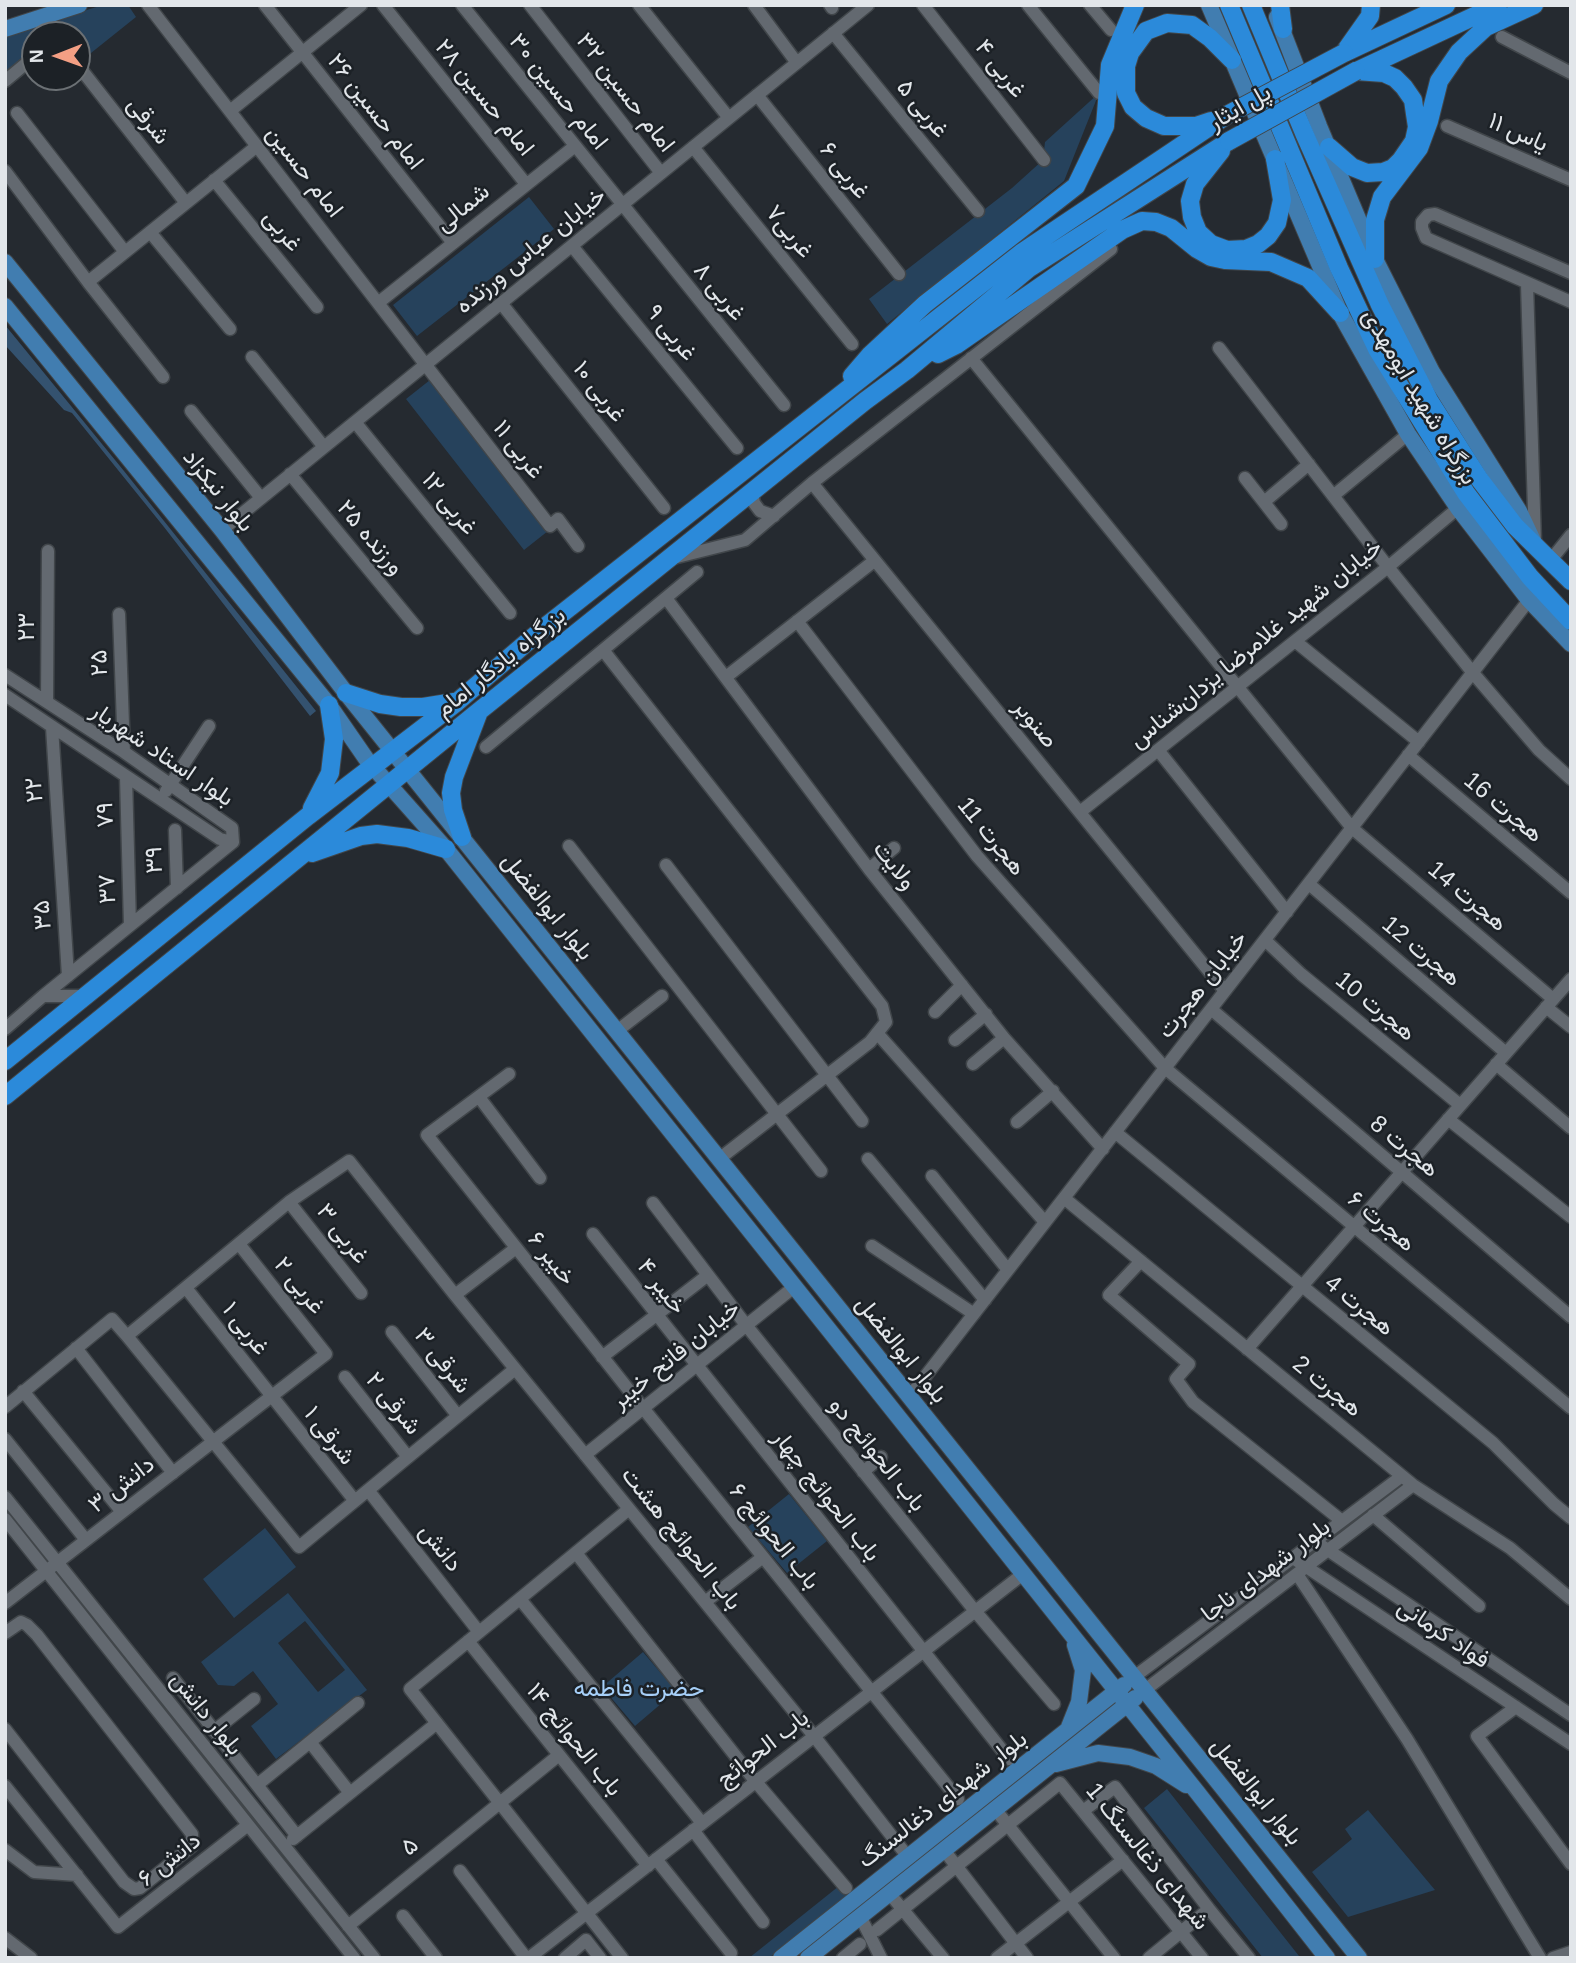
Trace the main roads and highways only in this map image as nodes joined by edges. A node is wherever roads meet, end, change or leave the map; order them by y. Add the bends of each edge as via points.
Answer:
1 (79, 5) edge
2 (1135, 5) edge
3 (1209, 5) edge
4 (1229, 5) edge
5 (1251, 5) edge
6 (1272, 5) edge
7 (1280, 5) edge
8 (1371, 5) edge
9 (1446, 5) edge
10 (1534, 5) edge
11 (1493, 7) edge
12 (5, 29) edge
13 (1283, 29) junction
14 (1344, 53) junction
15 (1232, 60) junction
16 (1356, 71) junction
17 (1227, 115) junction
18 (1312, 129) junction
19 (1229, 141) junction
20 (1329, 148) junction
21 (1277, 149) junction
22 (1375, 259) junction
23 (1025, 261) junction
24 (5, 262) edge
25 (5, 306) edge
26 (1340, 313) junction
27 (907, 370) junction
28 (1377, 377) junction
29 (829, 404) junction
30 (1421, 420) junction
31 (222, 530) junction
32 (1535, 545) junction
33 (200, 547) junction
34 (1571, 582) edge
35 (1571, 621) edge
36 (1571, 644) edge
37 (346, 693) junction
38 (457, 702) junction
39 (329, 705) junction
40 (478, 712) junction
41 (392, 750) junction
42 (372, 765) junction
43 (408, 770) junction
44 (390, 784) junction
45 (308, 816) junction
46 (462, 838) junction
47 (446, 849) junction
48 (299, 857) junction
49 (639, 1058) junction
50 (5, 1061) edge
51 (623, 1071) junction
52 (5, 1096) edge
53 (1072, 1636) junction
54 (1139, 1683) junction
55 (1122, 1697) junction
56 (1069, 1729) junction
57 (1048, 1767) junction
58 (1197, 1792) junction
59 (848, 1895) junction
60 (860, 1916) junction
61 (1308, 1932) junction
62 (781, 1958) edge
63 (808, 1958) edge
64 (1315, 1958) edge
65 (1327, 1958) edge
66 (1359, 1958) edge

1 - 12 main road
2 - 29 highway via 1111,65 1105,125 1076,186 925,303 870,355
3 - 15 main road
4 - 21 highway
5 - 18 highway
6 - 13 main road
7 - 13 highway
8 - 14 highway via 1370,16
9 - 14 highway, پل ایثار
10 - 22 highway via 1486,27 1458,52 1439,81 1419,148 1382,197 1375,220
11 - 16 highway, پل ایثار
13 - 18 main road
14 - 17 highway, پل ایثار, bridge
15 - 17 highway via 1192,25 1167,23 1146,31 1126,66 1126,93 1146,118 1164,126 1196,126
15 - 21 main road
16 - 19 highway, پل ایثار, bridge
16 - 20 highway via 1384,73 1404,87 1413,100 1414,141 1393,168 1382,172 1352,167
17 - 23 highway, پل ایثار
18 - 20 main road, بزرگراه شهید ابومهدی
18 - 32 highway, بزرگراه شهید ابومهدی via 1380,305 1429,400 1480,480
19 - 21 highway via 1195,184 1190,201 1198,232 1227,250 1258,244 1277,223 1282,200
19 - 23 highway, پل ایثار
20 - 22 main road, بزرگراه شهید ابومهدی
21 - 26 main road, بزرگراه شهید ابومهدی
21 - 30 highway, بزرگراه شهید ابومهدی via 1377,349
22 - 32 main road, بزرگراه شهید ابومهدی via 1432,372 1519,511
23 - 27 highway, بزرگراه یادگار امام
23 - 29 highway, بزرگراه یادگار امام
24 - 31 main road, بلوار نیکزاد
25 - 33 main road, بلوار نیکزاد
26 - 27 highway via 1308,278 1271,262 1211,257 1171,228 1142,221 1122,230 956,345
26 - 28 main road, بزرگراه شهید ابومهدی
27 - 40 highway, بزرگراه یادگار امام
28 - 30 main road
28 - 36 main road, بزرگراه شهید ابومهدی via 1408,434 1458,508 1529,600
29 - 38 highway, بزرگراه یادگار امام via 546,626
30 - 35 highway, بزرگراه شهید ابومهدی via 1466,494 1530,577
31 - 33 main road
31 - 37 main road, بلوار نیکزاد
32 - 34 highway, بزرگراه شهید ابومهدی
33 - 39 main road, بلوار نیکزاد
37 - 38 highway via 401,708
37 - 41 main road, بلوار نیکزاد
38 - 41 highway, بزرگراه یادگار امام
39 - 42 main road, بلوار نیکزاد
39 - 45 highway via 334,739 330,773
40 - 43 highway, بزرگراه یادگار امام
40 - 46 highway via 454,777 453,810
41 - 42 highway, بزرگراه یادگار امام
41 - 43 main road, بلوار نیکزاد
42 - 44 main road, بلوار نیکزاد
42 - 45 highway, بزرگراه یادگار امام
43 - 44 highway, بزرگراه یادگار امام
43 - 46 main road, بلوار ابوالفضل
44 - 47 main road, بلوار ابوالفضل
44 - 48 highway, بزرگراه یادگار امام
45 - 50 highway, بزرگراه یادگار امام
46 - 49 main road, بلوار ابوالفضل
47 - 48 highway via 377,834
47 - 51 main road, بلوار ابوالفضل
48 - 52 highway, بزرگراه یادگار امام
49 - 51 main road
49 - 54 main road, بلوار ابوالفضل
51 - 53 main road, بلوار ابوالفضل
53 - 55 main road, بلوار ابوالفضل
53 - 56 main road via 1083,1670
54 - 55 main road, بلوار شهدای ذغالسنگ
54 - 66 main road, بلوار ابوالفضل
55 - 56 main road, بلوار شهدای ذغالسنگ
55 - 57 main road, بلوار شهدای ذغالسنگ
55 - 58 main road, بلوار ابوالفضل
56 - 59 main road, بلوار شهدای ذغالسنگ via 908,1857
57 - 58 main road via 1098,1753 1130,1757 1156,1766
57 - 60 main road, بلوار شهدای ذغالسنگ
58 - 61 main road, بلوار ابوالفضل
59 - 60 main road
59 - 62 main road, بلوار شهدای ذغالسنگ
60 - 63 main road, بلوار شهدای ذغالسنگ
61 - 64 main road
61 - 65 main road, بلوار ابوالفضل

